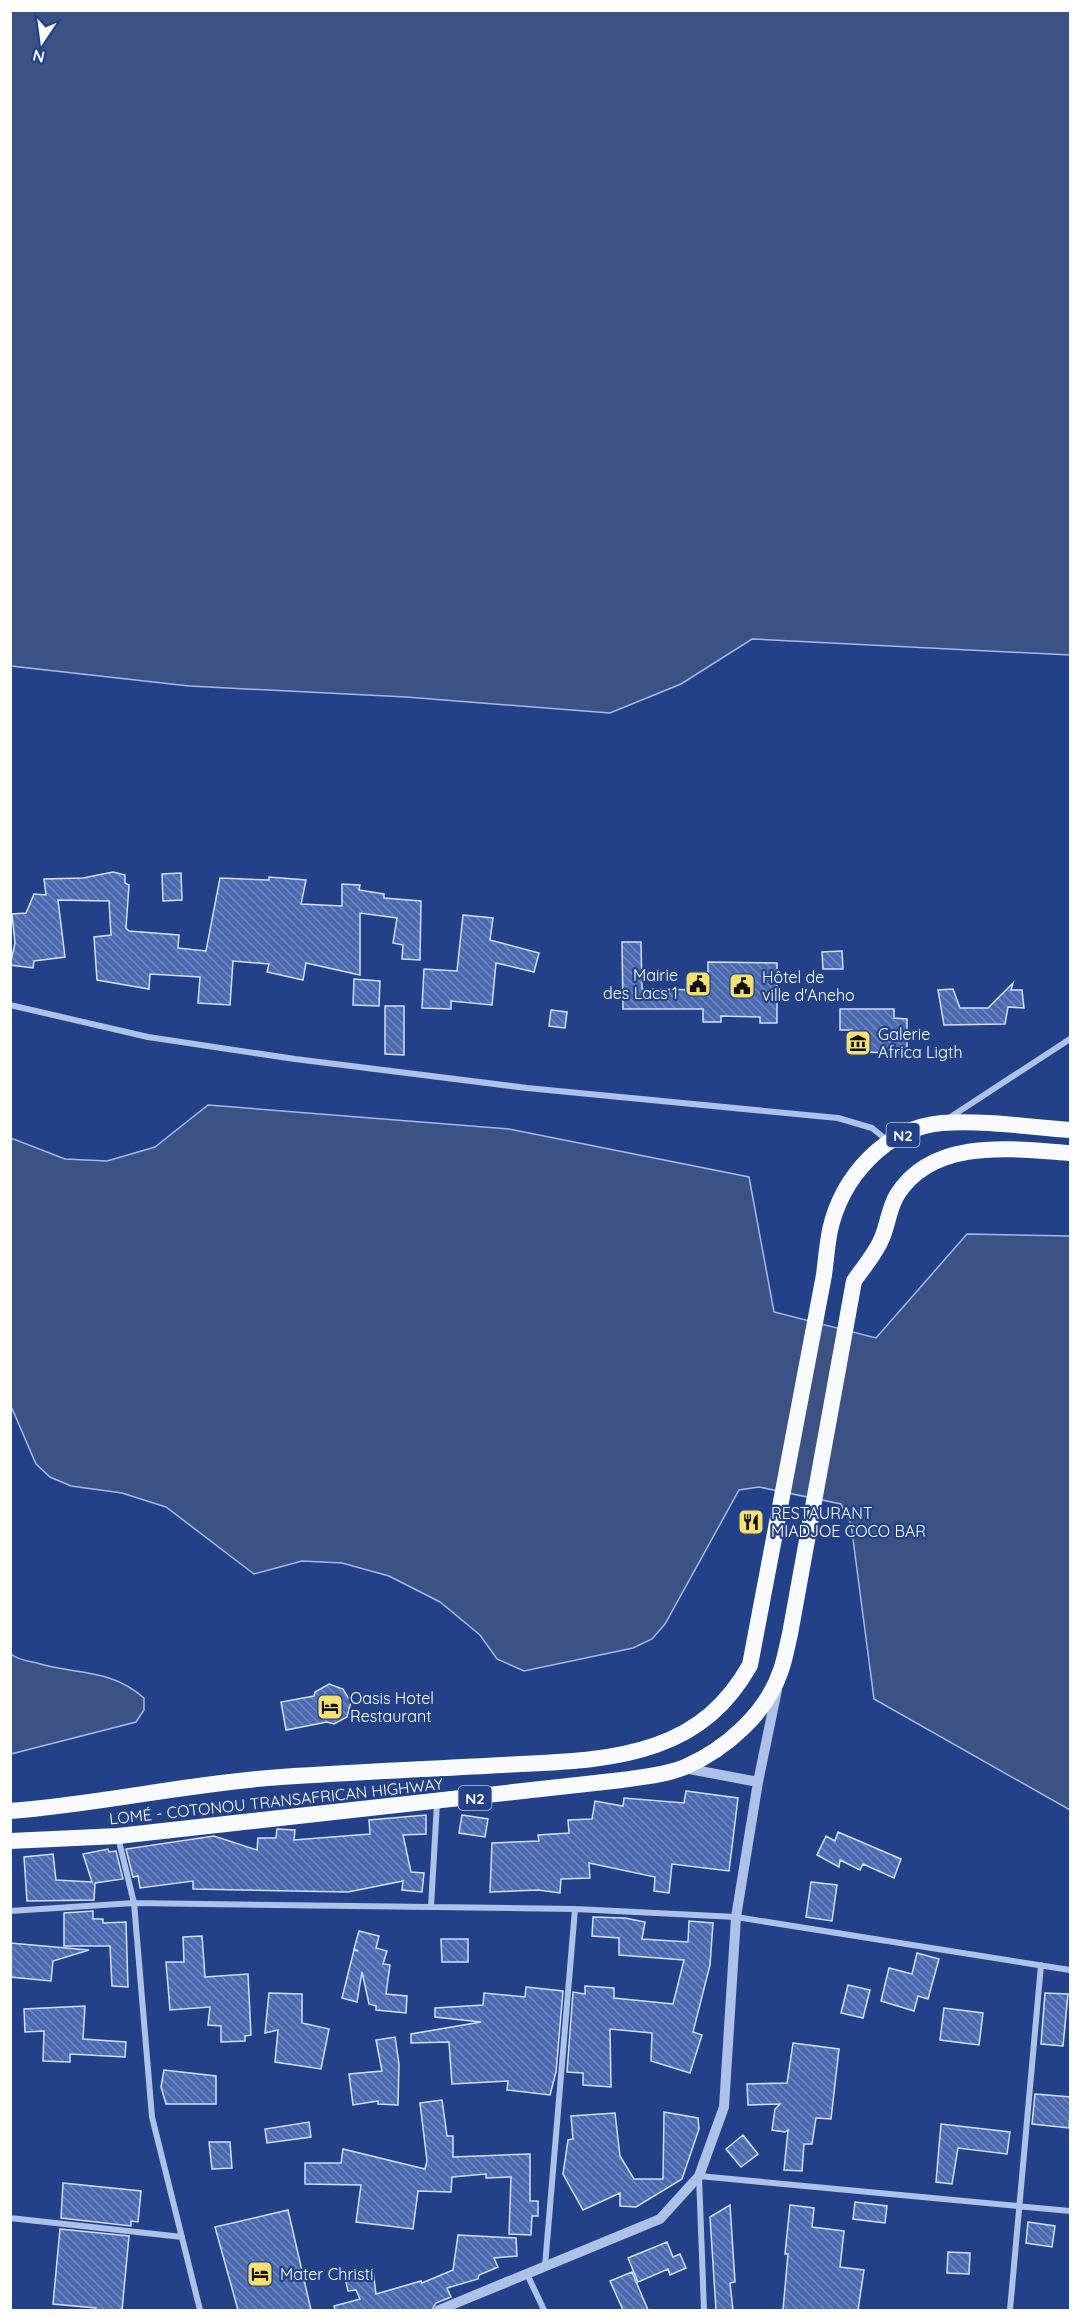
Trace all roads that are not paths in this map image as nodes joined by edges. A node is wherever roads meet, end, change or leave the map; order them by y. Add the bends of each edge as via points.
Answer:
1 (10, 1005) edge
2 (1071, 1039) edge
3 (941, 1123) junction
4 (1071, 1130) edge
5 (889, 1141) junction
6 (1071, 1153) edge
7 (780, 1672) junction
8 (684, 1768) junction
9 (758, 1782) junction
10 (437, 1802) junction
11 (10, 1811) edge
12 (118, 1836) junction
13 (10, 1841) edge
14 (134, 1903) junction
15 (431, 1907) junction
16 (574, 1909) junction
17 (10, 1911) edge
18 (736, 1917) junction
19 (1041, 1965) junction
20 (1071, 1970) edge
21 (699, 2176) junction
22 (1018, 2206) junction
23 (1071, 2211) edge
24 (10, 2218) edge
25 (182, 2237) junction
26 (545, 2267) junction
27 (527, 2274) junction
28 (200, 2310) edge
29 (439, 2310) edge
30 (544, 2310) edge
31 (704, 2310) edge
32 (1010, 2310) edge

1 - 5 street via 148,1037 295,1059 527,1088 838,1118 872,1128
2 - 3 street
3 - 4 highway, N2
3 - 5 highway, N2
5 - 11 highway, N2 via 853,1176 830,1230 750,1665 736,1689 712,1715 681,1735 654,1746 570,1761 280,1777
6 - 7 highway, LOMÉ - COTONOU TRANSAFRICAN HIGHWAY / N2 via 1004,1149 945,1156 909,1180 896,1196 882,1239 855,1281
7 - 8 highway, LOMÉ - COTONOU TRANSAFRICAN HIGHWAY / N2 via 759,1709 739,1733
7 - 9 street
8 - 9 street
8 - 10 highway, LOMÉ - COTONOU TRANSAFRICAN HIGHWAY / N2 via 622,1780
9 - 18 street
10 - 12 highway, LOMÉ - COTONOU TRANSAFRICAN HIGHWAY / N2
10 - 15 street
12 - 13 highway, LOMÉ - COTONOU TRANSAFRICAN HIGHWAY / N2
12 - 14 street
14 - 15 street
14 - 17 street
14 - 25 street via 152,2117
15 - 16 street
16 - 18 street
16 - 26 street
18 - 19 street
18 - 21 street via 724,2107
19 - 20 street
19 - 22 street
21 - 22 street
21 - 26 street via 660,2219
21 - 31 street
22 - 23 street
22 - 32 street
24 - 25 street
25 - 28 street
26 - 27 street
27 - 29 street
27 - 30 street

